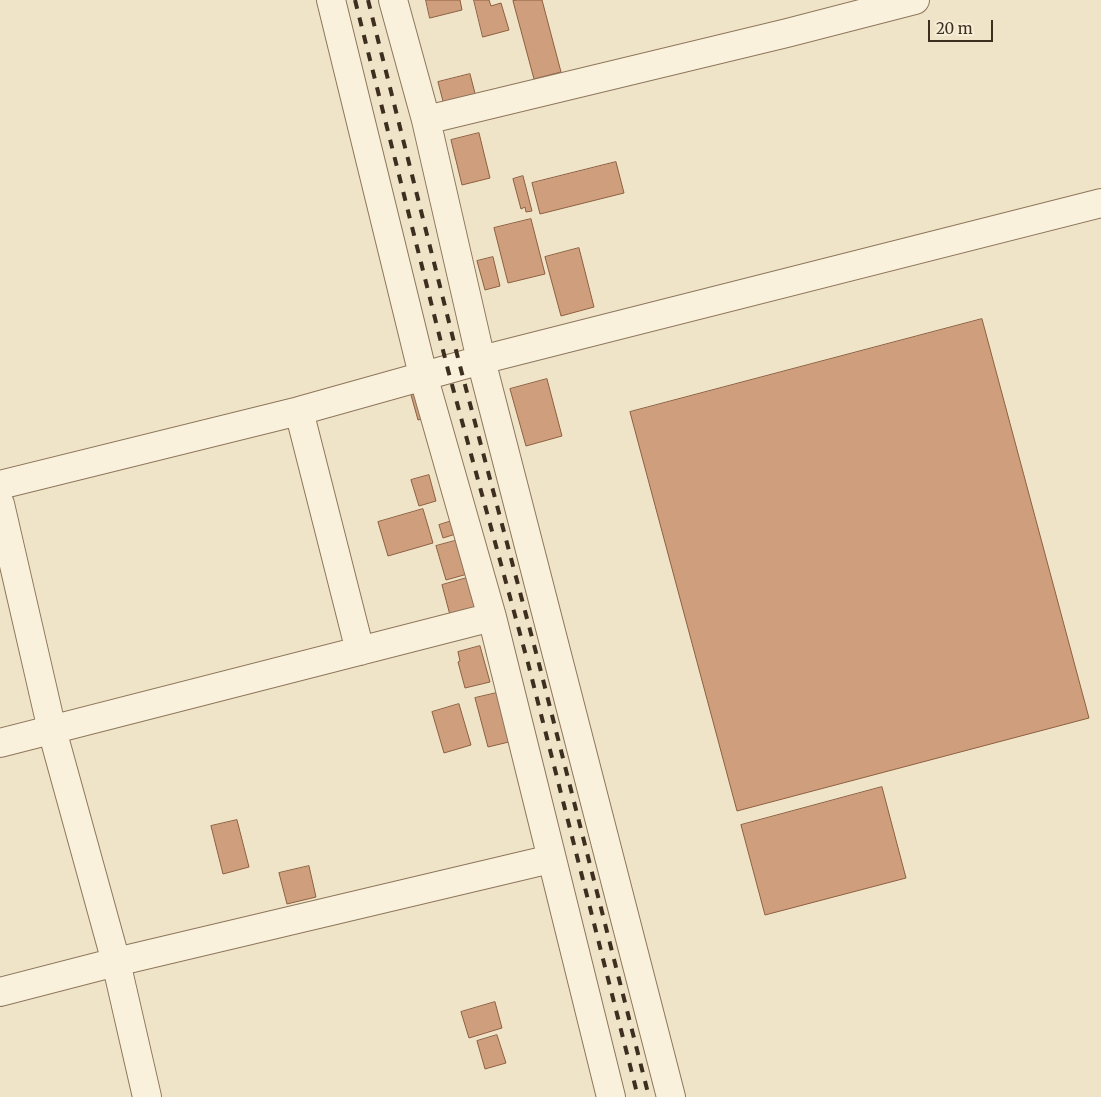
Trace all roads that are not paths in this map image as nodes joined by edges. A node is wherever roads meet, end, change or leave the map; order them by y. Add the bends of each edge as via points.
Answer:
1 (331, 0) edge
2 (393, 0) edge
3 (915, 0) edge
4 (426, 120) junction
5 (1101, 203) edge
6 (481, 360) junction
7 (423, 375) junction
8 (299, 411) junction
9 (0, 485) edge
10 (0, 504) edge
11 (492, 617) junction
12 (360, 651) junction
13 (52, 730) junction
14 (0, 742) edge
15 (551, 859) junction
16 (116, 962) junction
17 (0, 992) edge
18 (147, 1097) edge
19 (611, 1097) edge
20 (671, 1097) edge

1 - 7 street
2 - 4 street
3 - 4 street
4 - 6 street
5 - 6 street
6 - 7 street
6 - 20 street
7 - 8 street
7 - 11 street
8 - 9 street
8 - 12 street
10 - 13 street
11 - 12 street
11 - 15 street
12 - 13 street
13 - 14 street
13 - 16 street
15 - 16 street
15 - 19 street
16 - 17 street
16 - 18 street

